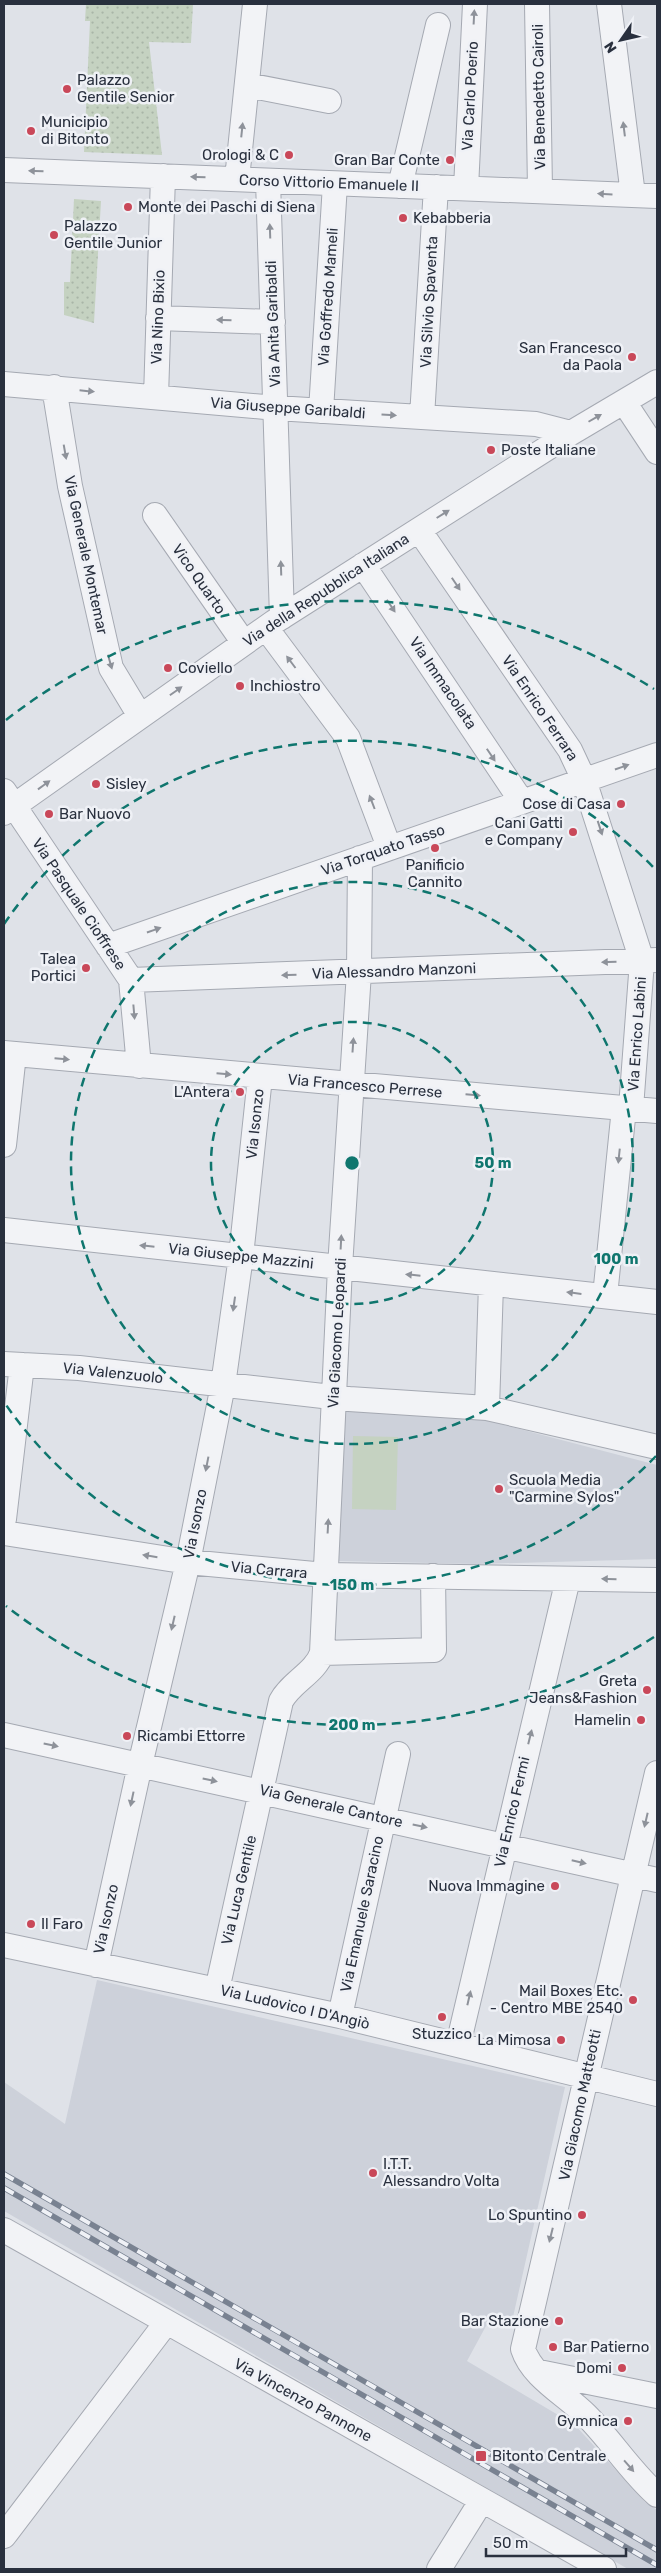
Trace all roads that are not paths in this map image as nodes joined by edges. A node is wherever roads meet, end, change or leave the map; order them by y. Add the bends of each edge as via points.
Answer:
1 (255, 4) edge
2 (475, 4) edge
3 (537, 4) edge
4 (609, 4) edge
5 (438, 25) dead end
6 (246, 85) junction
7 (329, 101) dead end
8 (4, 170) edge
9 (163, 176) junction
10 (237, 179) junction
11 (268, 180) junction
12 (336, 184) junction
13 (400, 186) junction
14 (436, 187) junction
15 (466, 188) junction
16 (540, 190) junction
17 (650, 198) edge
18 (158, 318) junction
19 (273, 322) junction
20 (657, 382) edge
21 (4, 384) edge
22 (54, 387) junction
23 (156, 397) junction
24 (624, 402) junction
25 (276, 408) junction
26 (321, 411) junction
27 (422, 417) junction
28 (571, 433) junction
29 (657, 452) edge
30 (155, 516) dead end
31 (419, 530) junction
32 (364, 565) junction
33 (274, 622) junction
34 (244, 643) junction
35 (140, 716) junction
36 (657, 755) edge
37 (584, 780) junction
38 (522, 802) junction
39 (7, 803) edge
40 (389, 847) junction
41 (360, 858) junction
42 (108, 946) junction
43 (650, 960) edge
44 (359, 972) junction
45 (130, 980) junction
46 (9, 1054) edge
47 (139, 1066) junction
48 (260, 1077) junction
49 (350, 1086) junction
50 (627, 1108) junction
51 (657, 1111) edge
52 (4, 1145) edge
53 (4, 1230) edge
54 (241, 1256) junction
55 (340, 1267) junction
56 (491, 1284) junction
57 (605, 1296) junction
58 (657, 1302) edge
59 (13, 1364) edge
60 (223, 1385) junction
61 (334, 1398) junction
62 (487, 1408) junction
63 (657, 1447) edge
64 (4, 1519) edge
65 (4, 1533) edge
66 (188, 1562) junction
67 (325, 1575) junction
68 (433, 1576) junction
69 (568, 1579) junction
70 (657, 1580) edge
71 (322, 1653) junction
72 (4, 1735) edge
73 (398, 1754) dead end
74 (140, 1765) junction
75 (657, 1773) edge
76 (262, 1791) junction
77 (382, 1818) junction
78 (504, 1845) junction
79 (633, 1875) junction
80 (657, 1880) edge
81 (4, 1945) edge
82 (96, 1965) junction
83 (217, 1990) junction
84 (340, 2016) junction
85 (458, 2045) junction
86 (585, 2077) junction
87 (657, 2094) edge
88 (4, 2230) edge
89 (166, 2323) junction
90 (536, 2371) junction
91 (618, 2387) junction
92 (657, 2396) edge
93 (586, 2416) junction
94 (657, 2495) edge
95 (482, 2500) junction
96 (4, 2536) edge
97 (439, 2569) edge
98 (604, 2569) edge

1 - 6 street
15 -> 2 street, Via Carlo Poerio
3 - 16 street, Via Benedetto Cairoli
17 -> 4 street
5 - 13 street
6 - 7 street
10 -> 6 street
9 -> 8 street, Corso Vittorio Emanuele II
10 -> 9 street, Corso Vittorio Emanuele II
9 - 18 street, Via Nino Bixio
10 - 11 street, Corso Vittorio Emanuele II
11 - 12 street, Corso Vittorio Emanuele II
19 -> 11 street, Via Anita Garibaldi
12 - 13 street, Corso Vittorio Emanuele II
12 - 26 street, Via Goffredo Mameli
13 - 14 street, Corso Vittorio Emanuele II
14 - 15 street, Corso Vittorio Emanuele II
14 - 27 street, Via Silvio Spaventa
15 - 16 street, Corso Vittorio Emanuele II
17 -> 16 street, Corso Vittorio Emanuele II
19 -> 18 street
18 - 23 street, Via Nino Bixio
19 - 25 street, Via Anita Garibaldi
20 - 24 street, Via della Repubblica Italiana
21 - 22 street, Via Giuseppe Garibaldi
22 -> 23 street, Via Giuseppe Garibaldi
22 -> 35 street, Via Generale Montemar via 70,486 111,668
23 - 25 street, Via Giuseppe Garibaldi
28 -> 24 street, Via della Repubblica Italiana
24 - 29 street
25 - 26 street, Via Giuseppe Garibaldi
33 -> 25 street, Via Anita Garibaldi
26 -> 27 street, Via Giuseppe Garibaldi
27 - 28 street, Via Giuseppe Garibaldi via 536,424
31 -> 28 street, Via della Repubblica Italiana
30 - 34 street, Vico Quarto
31 - 32 street, Via della Repubblica Italiana
31 -> 37 street, Via Enrico Ferrara via 570,750
32 - 33 street, Via della Repubblica Italiana
32 -> 38 street, Via Immacolata
33 - 34 street, Via della Repubblica Italiana
40 -> 33 street via 348,738
35 -> 34 street, Via della Repubblica Italiana
39 -> 35 street, Via della Repubblica Italiana
37 -> 36 street, Via Torquato Tasso
37 - 38 street, Via Torquato Tasso
37 -> 43 street, Via Enrico Ferrara
38 - 40 street, Via Torquato Tasso
39 - 42 street, Via Pasquale Cioffrese
40 - 41 street, Via Torquato Tasso
42 -> 41 street, Via Torquato Tasso
41 - 44 street, Via Giacomo Leopardi
42 - 45 street, Via Pasquale Cioffrese
43 -> 44 street, Via Alessandro Manzoni
43 - 50 street, Via Enrico Labini
44 -> 45 street, Via Alessandro Manzoni
49 -> 44 street, Via Giacomo Leopardi
45 -> 47 street, Via Pasquale Cioffrese
46 -> 47 street, Via Francesco Perrese
46 - 52 street
47 -> 48 street, Via Francesco Perrese
48 - 49 street, Via Francesco Perrese
48 - 54 street, Via Isonzo
49 -> 50 street, Via Francesco Perrese
55 -> 49 street, Via Giacomo Leopardi
50 - 51 street, Via Francesco Perrese
50 -> 57 street, Via Enrico Labini
54 -> 53 street, Via Giuseppe Mazzini
54 - 55 street, Via Giuseppe Mazzini
54 -> 60 street, Via Isonzo
56 -> 55 street, Via Giuseppe Mazzini
55 - 61 street, Via Giacomo Leopardi
57 -> 56 street, Via Giuseppe Mazzini
56 - 62 street
57 - 58 street, Via Giuseppe Mazzini
59 - 60 street, Via Valenzuolo via 79,1368
59 - 64 street
60 - 61 street, Via Valenzuolo
60 -> 66 street, Via Isonzo
61 - 62 street, Via Valenzuolo
67 -> 61 street, Via Giacomo Leopardi
62 - 63 street, Via Valenzuolo
66 -> 65 street, Via Carrara
66 - 67 street, Via Carrara
66 -> 74 street, Via Isonzo
67 - 68 street, Via Carrara
67 - 71 street, Via Giacomo Leopardi
68 - 69 street, Via Carrara
68 - 71 street via 434,1650
70 -> 69 street, Via Carrara
78 -> 69 street, Via Enrico Fermi
71 - 76 street via 320,1660 281,1701
72 -> 74 street, Via Generale Cantore
73 - 77 street, Via Emanuele Saracino
74 -> 76 street, Via Generale Cantore
74 -> 82 street, Via Isonzo
75 -> 79 street, Via Giacomo Matteotti
76 - 77 street, Via Generale Cantore
76 - 83 street, Via Luca Gentile
77 -> 78 street, Via Generale Cantore
77 - 84 street, Via Emanuele Saracino
78 -> 79 street, Via Generale Cantore
85 -> 78 street, Via Enrico Fermi
79 - 80 street, Via Generale Cantore
79 - 86 street, Via Giacomo Matteotti
81 - 82 street, Via Ludovico I D'Angiò
82 - 83 street, Via Ludovico I D'Angiò
83 - 84 street, Via Ludovico I D'Angiò
84 - 85 street, Via Ludovico I D'Angiò
85 - 86 street, Via Ludovico I D'Angiò
86 - 87 street, Via Ludovico I D'Angiò
86 -> 90 street, Via Giacomo Matteotti via 523,2349
88 - 89 street, Via Vincenzo Pannone
89 - 95 street, Via Vincenzo Pannone
89 - 96 street
90 - 91 street
90 - 93 street
91 - 92 street
91 - 93 street
93 -> 94 street
95 - 97 street
95 - 98 street, Via Vincenzo Pannone

